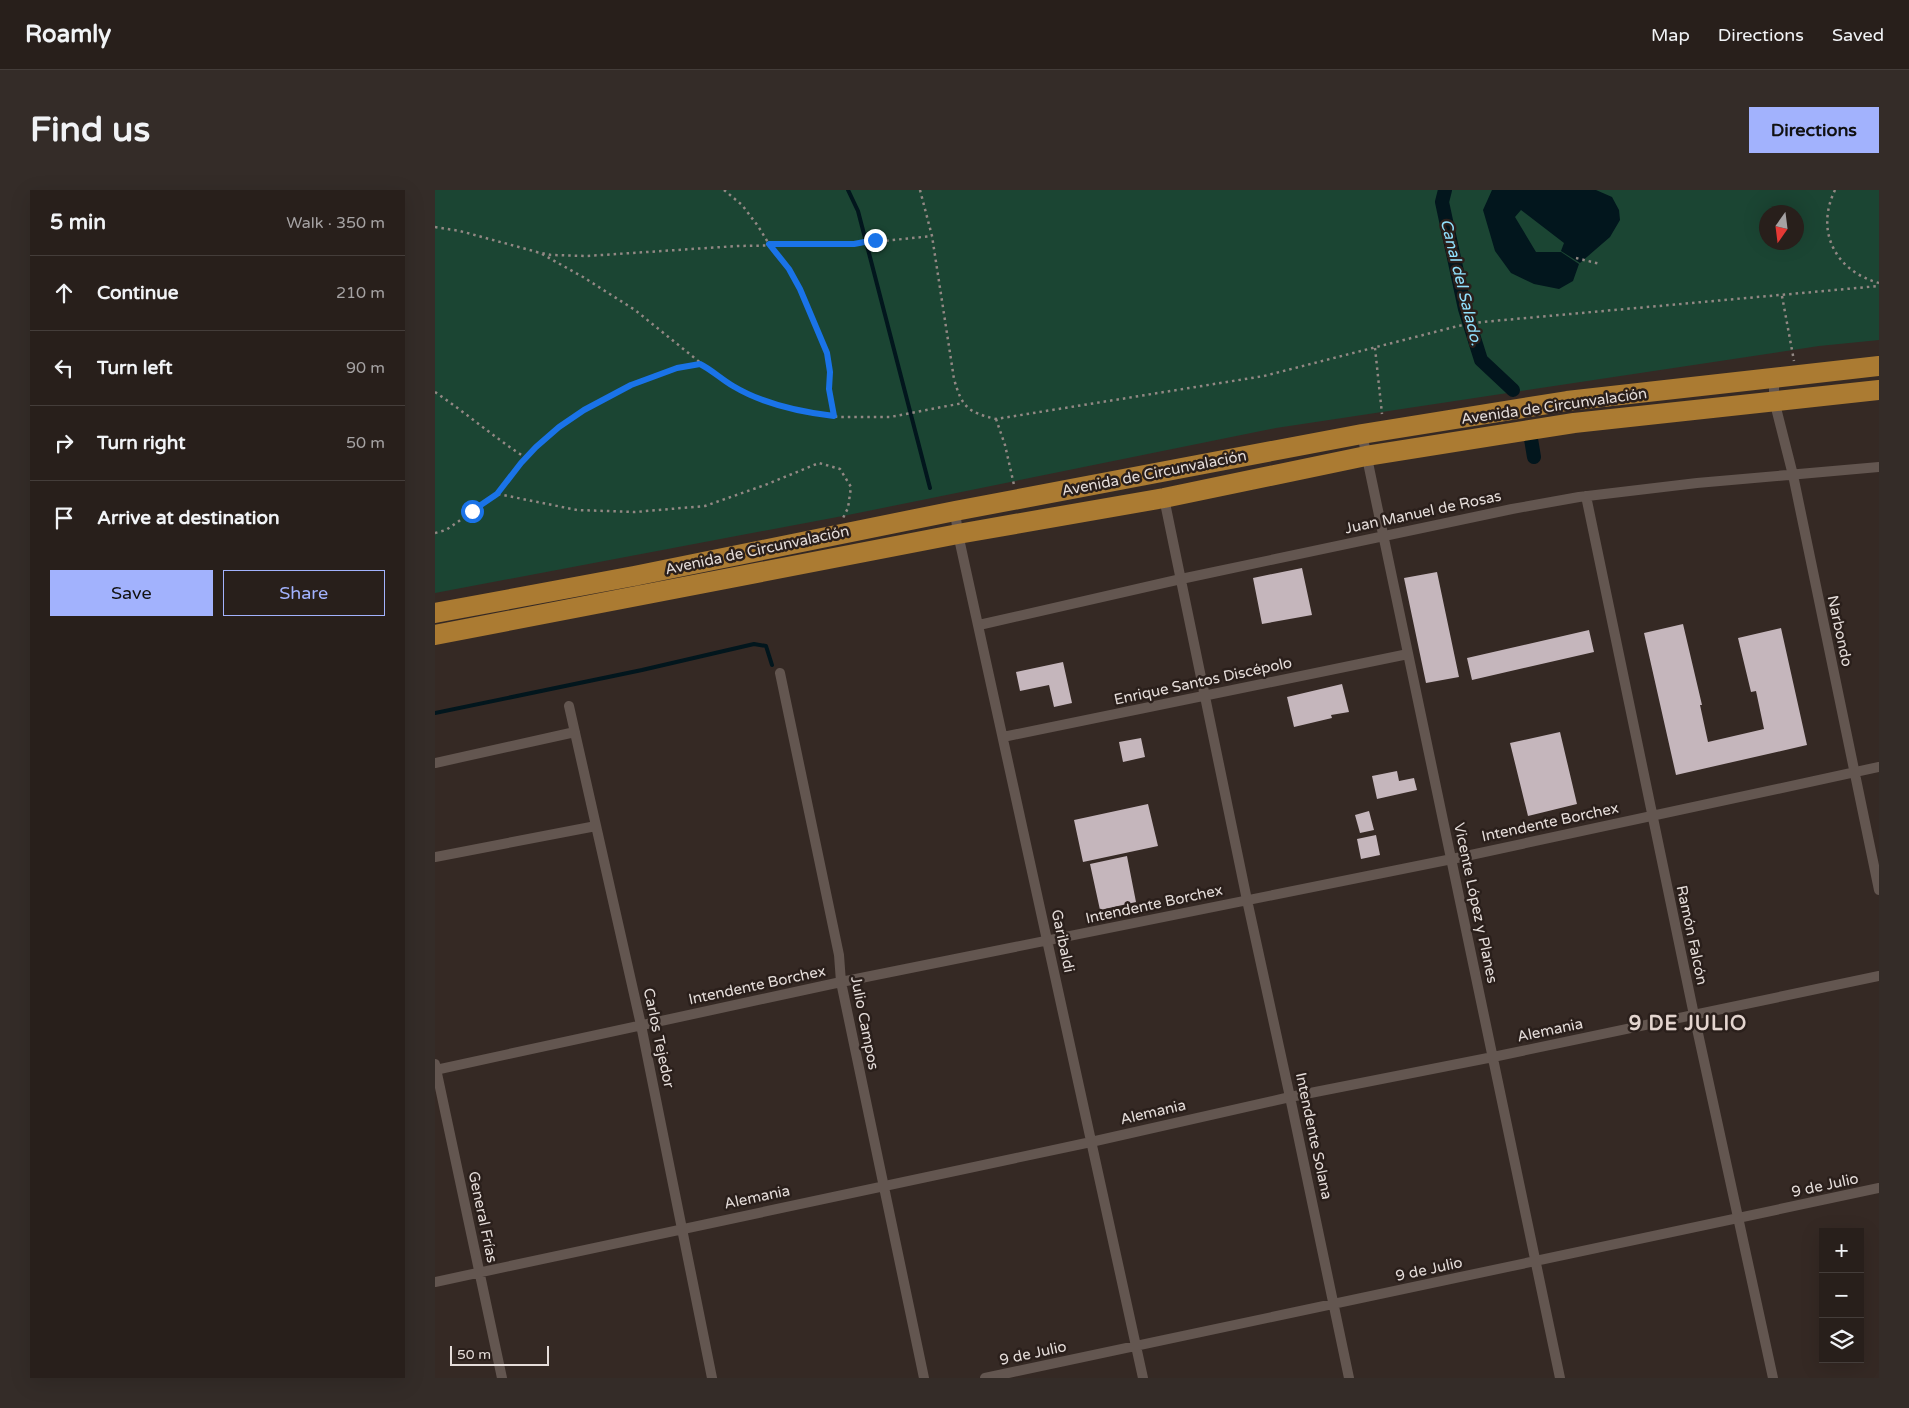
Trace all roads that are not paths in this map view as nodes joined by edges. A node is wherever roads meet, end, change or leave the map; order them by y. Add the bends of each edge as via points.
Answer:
1 (1879, 366) edge
2 (1774, 378) junction
3 (1879, 390) edge
4 (1775, 400) junction
5 (1362, 434) junction
6 (1366, 456) junction
7 (1879, 467) edge
8 (1793, 475) junction
9 (1586, 496) junction
10 (1164, 498) junction
11 (955, 511) junction
12 (958, 534) junction
13 (1383, 536) junction
14 (1181, 579) junction
15 (435, 613) edge
16 (979, 626) junction
17 (435, 635) edge
18 (1408, 654) junction
19 (780, 673) dead end
20 (1206, 696) junction
21 (569, 706) dead end
22 (575, 732) junction
23 (1003, 737) junction
24 (435, 763) edge
25 (1879, 767) edge
26 (1854, 772) junction
27 (1653, 815) junction
28 (596, 826) junction
29 (435, 857) edge
30 (1452, 858) junction
31 (1879, 890) edge
32 (1247, 900) junction
33 (1048, 941) junction
34 (1879, 976) edge
35 (841, 982) junction
36 (1693, 1015) junction
37 (641, 1024) junction
38 (1493, 1057) junction
39 (435, 1067) edge
40 (1290, 1097) junction
41 (1091, 1142) junction
42 (884, 1186) junction
43 (1879, 1188) edge
44 (1738, 1218) junction
45 (683, 1228) junction
46 (1536, 1261) junction
47 (479, 1271) junction
48 (435, 1282) edge
49 (1334, 1304) junction
50 (1136, 1346) junction
51 (502, 1378) edge
52 (712, 1378) edge
53 (924, 1378) edge
54 (985, 1378) edge
55 (1143, 1378) edge
56 (1349, 1378) edge
57 (1560, 1378) edge
58 (1773, 1378) edge

1 - 2 highway, Avenida de Circunvalación
2 - 4 street, Narbondo
2 - 5 highway, Avenida de Circunvalación via 1567,401
3 - 4 highway, Avenida de Circunvalación
4 - 6 highway, Avenida de Circunvalación via 1574,423
4 - 8 street, Narbondo
5 - 6 street, Vicente López y Planes
5 - 11 highway, Avenida de Circunvalación
6 - 10 highway, Avenida de Circunvalación
6 - 13 street, Vicente López y Planes
7 - 8 street, Juan Manuel de Rosas
8 - 9 street, Juan Manuel de Rosas
8 - 26 street, Narbondo
9 - 13 street, Juan Manuel de Rosas
9 - 27 street, Ramón Falcón
10 - 12 highway, Avenida de Circunvalación
10 - 14 street, Intendente Solana
11 - 12 street, Garibaldi
11 - 15 highway, Avenida de Circunvalación
12 - 16 street, Garibaldi
12 - 17 highway, Avenida de Circunvalación
13 - 14 street, Juan Manuel de Rosas
13 - 18 street, Vicente López y Planes
14 - 16 street, Juan Manuel de Rosas
14 - 20 street, Intendente Solana
16 - 23 street, Garibaldi
18 - 20 street, Enrique Santos Discépolo
18 - 30 street, Vicente López y Planes
19 - 35 street, Julio Campos via 839,955
20 - 23 street, Enrique Santos Discépolo
20 - 32 street, Intendente Solana
21 - 22 street, Carlos Tejedor
22 - 24 street
22 - 28 street, Carlos Tejedor
23 - 33 street, Garibaldi
25 - 26 street, Intendente Borchex
26 - 27 street, Intendente Borchex
26 - 31 street, Narbondo
27 - 30 street, Intendente Borchex
27 - 36 street, Ramón Falcón
28 - 29 street
28 - 37 street, Carlos Tejedor
30 - 32 street, Intendente Borchex
30 - 38 street, Vicente López y Planes
32 - 33 street, Intendente Borchex
32 - 40 street, Intendente Solana
33 - 35 street, Intendente Borchex
33 - 41 street, Garibaldi
34 - 36 street, Alemania
35 - 37 street, Intendente Borchex
35 - 42 street, Julio Campos
36 - 38 street, Alemania
36 - 44 street, Ramón Falcón
37 - 39 street, Intendente Borchex
37 - 45 street, Carlos Tejedor
38 - 40 street, Alemania
38 - 46 street, Vicente López y Planes
39 - 47 street, General Frías
40 - 41 street, Alemania
40 - 49 street, Intendente Solana
41 - 42 street, Alemania
41 - 50 street, Garibaldi
42 - 45 street, Alemania
42 - 53 street, Julio Campos
43 - 44 street, 9 de Julio
44 - 46 street, 9 de Julio
44 - 58 street, Ramón Falcón
45 - 47 street, Alemania
45 - 52 street, Carlos Tejedor
46 - 49 street, 9 de Julio
46 - 57 street, Vicente López y Planes
47 - 48 street, Alemania
47 - 51 street, General Frías
49 - 50 street, 9 de Julio
49 - 56 street, Intendente Solana
50 - 54 street, 9 de Julio
50 - 55 street, Garibaldi

